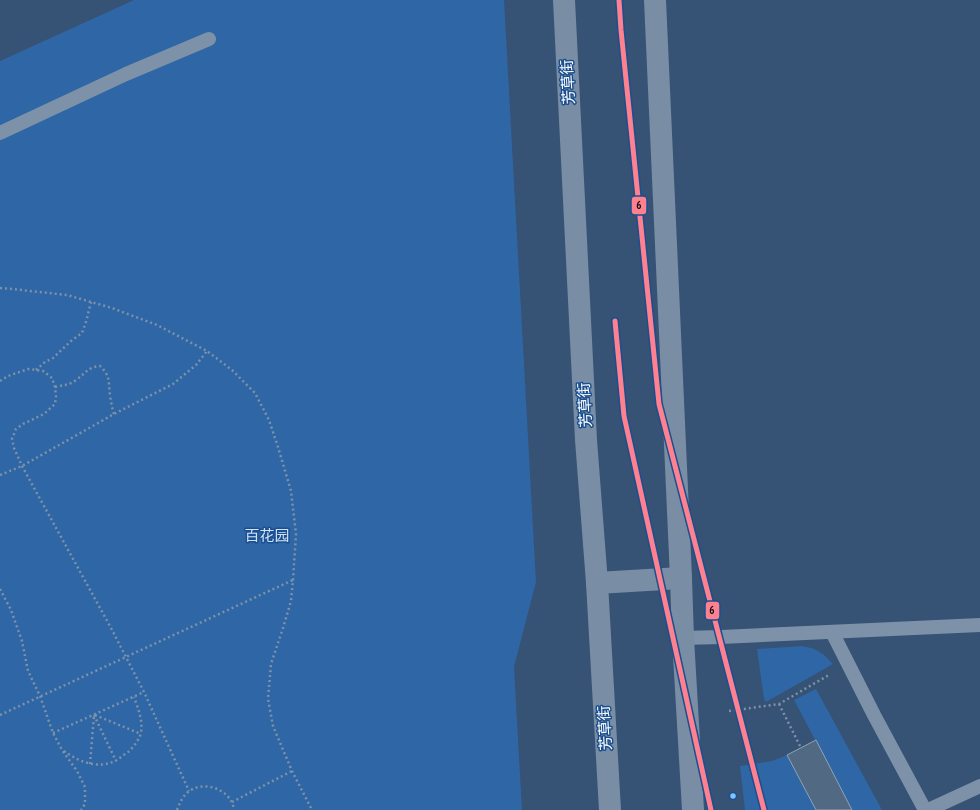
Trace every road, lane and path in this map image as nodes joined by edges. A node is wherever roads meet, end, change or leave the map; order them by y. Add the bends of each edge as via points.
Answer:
1 (564, 0) edge
2 (655, 0) edge
3 (209, 39) dead end
4 (0, 133) edge
5 (0, 288) edge
6 (91, 302) junction
7 (207, 351) junction
8 (36, 370) junction
9 (0, 381) edge
10 (55, 386) junction
11 (114, 414) junction
12 (22, 466) junction
13 (0, 475) edge
14 (682, 578) junction
15 (293, 580) junction
16 (597, 583) junction
17 (0, 589) edge
18 (980, 625) edge
19 (832, 632) junction
20 (683, 638) junction
21 (125, 657) junction
22 (849, 664) junction
23 (144, 692) junction
24 (40, 696) junction
25 (134, 697) junction
26 (779, 704) junction
27 (729, 711) dead end
28 (94, 714) junction
29 (0, 715) edge
30 (53, 733) junction
31 (141, 734) junction
32 (801, 748) dead end
33 (62, 750) junction
34 (116, 761) junction
35 (90, 764) junction
36 (292, 771) junction
37 (980, 786) edge
38 (189, 791) junction
39 (232, 802) junction
40 (81, 810) edge
41 (177, 810) edge
42 (234, 810) edge
43 (312, 810) edge
44 (610, 810) edge
45 (693, 810) edge
46 (926, 810) edge

1 - 16 main road, 芳草街 via 586,440
2 - 14 main road
3 - 4 lane via 126,74
5 - 6 path via 67,295
6 - 7 path via 157,325
6 - 8 path via 82,333
7 - 11 path via 196,365 173,384
7 - 15 path via 232,370 255,393 269,420 291,491 296,534
8 - 9 path via 28,369
8 - 10 path via 43,371 52,378
10 - 11 path via 76,381 93,366 100,366 106,372 109,381
10 - 12 path via 55,404 44,414 16,429 12,439
11 - 12 path
12 - 13 path
12 - 21 path
14 - 16 main road
14 - 20 main road
15 - 21 path
15 - 36 path via 291,601 271,664 268,699 273,726
16 - 44 main road, 芳草街
17 - 24 path via 11,610 22,641 28,671
18 - 19 lane
19 - 20 lane
19 - 22 lane
20 - 45 main road
21 - 23 path
21 - 24 path
22 - 26 path
22 - 46 lane
23 - 25 path
23 - 38 path
24 - 29 path
24 - 30 path
25 - 28 path
25 - 31 path via 141,715
26 - 27 path
26 - 32 path
28 - 30 path
28 - 31 path
28 - 34 path
28 - 35 path
30 - 33 path
31 - 34 path via 132,749
33 - 35 path via 73,758
33 - 40 path via 85,787 85,804
34 - 35 path via 103,765
36 - 39 path
36 - 43 path
37 - 46 lane
38 - 39 path via 200,786 211,786 221,790
38 - 41 path
39 - 42 path

